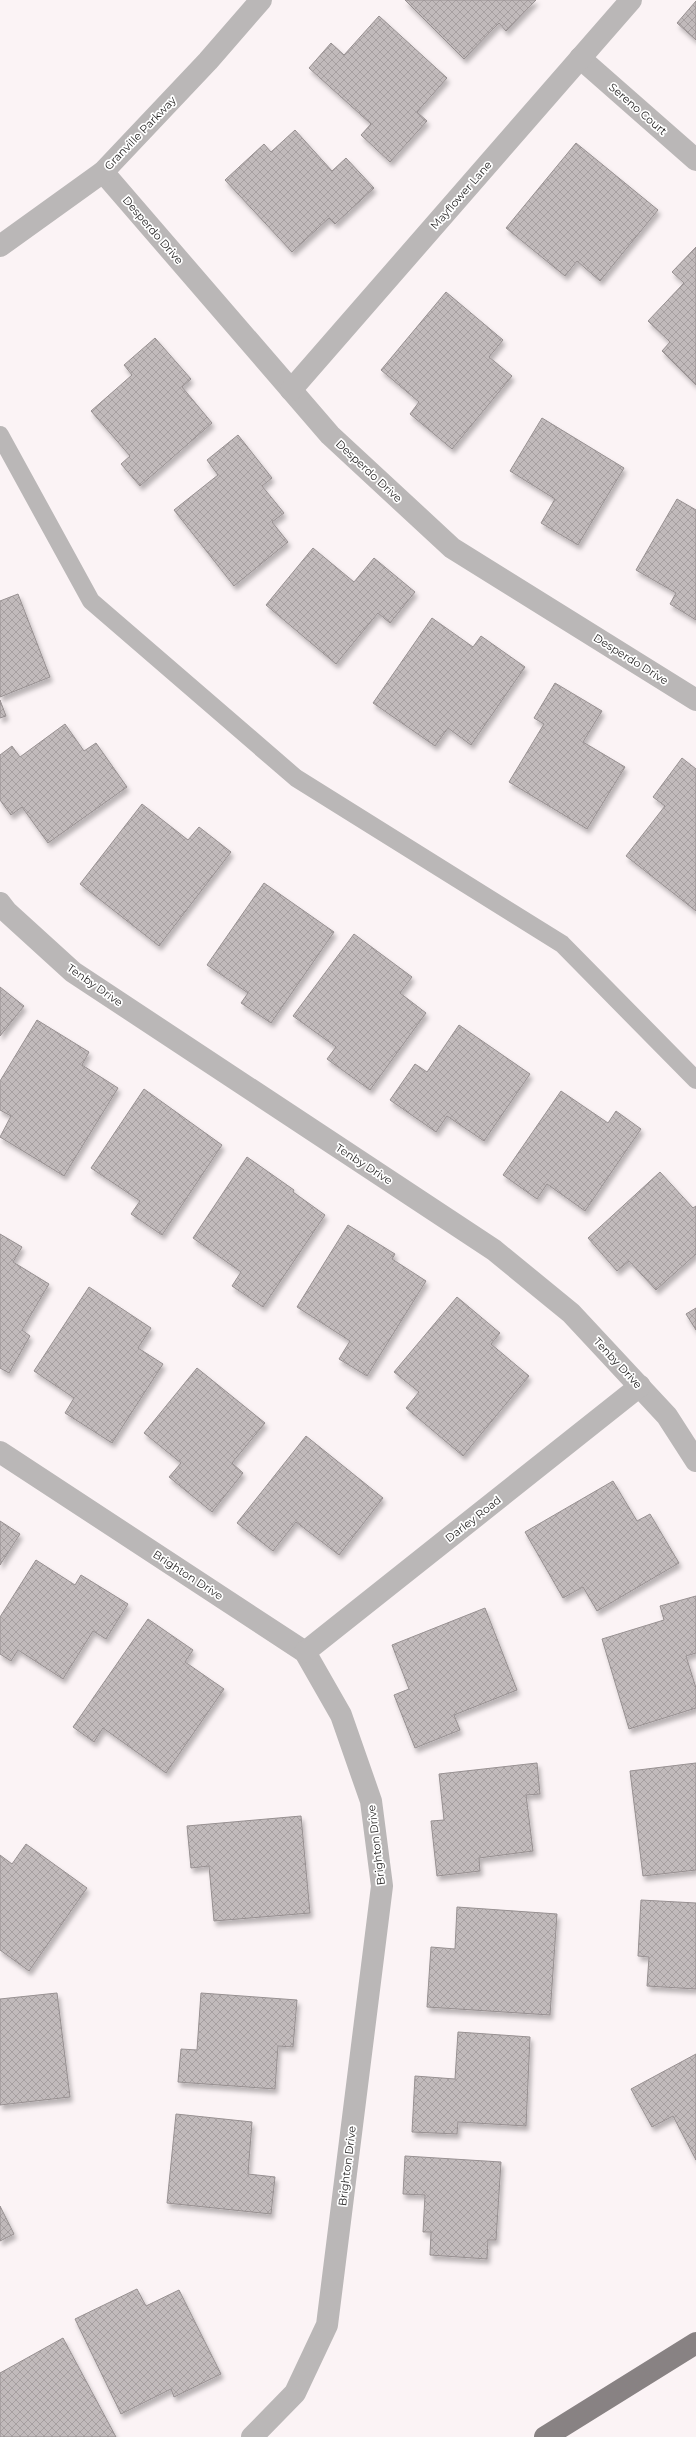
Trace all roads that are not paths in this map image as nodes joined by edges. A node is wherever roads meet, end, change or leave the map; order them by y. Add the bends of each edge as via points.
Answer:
1 (261, 0) edge
2 (631, 0) edge
3 (580, 58) junction
4 (696, 160) edge
5 (103, 172) junction
6 (0, 246) edge
7 (291, 390) junction
8 (0, 435) edge
9 (696, 700) edge
10 (0, 902) edge
11 (696, 1080) edge
12 (640, 1386) junction
13 (0, 1452) edge
14 (696, 1461) edge
15 (305, 1652) junction
16 (696, 2343) edge
17 (252, 2437) edge
18 (544, 2437) edge

1 - 5 street, Granville Parkway via 208,61
2 - 3 street, Mayflower Lane
3 - 4 street, Sereno Court
3 - 7 street, Mayflower Lane
5 - 6 street, Granville Parkway
5 - 7 street, Desperdo Drive
7 - 9 street, Desperdo Drive via 330,435 452,548
8 - 11 lane via 91,601 296,778 562,944
10 - 12 street, Tenby Drive via 7,912 73,972 494,1250 571,1313
12 - 14 street, Tenby Drive via 667,1416
12 - 15 street, Darley Road
13 - 15 street, Brighton Drive
15 - 17 street, Brighton Drive via 341,1715 371,1801 382,1886 327,2325 295,2393
16 - 18 main road

